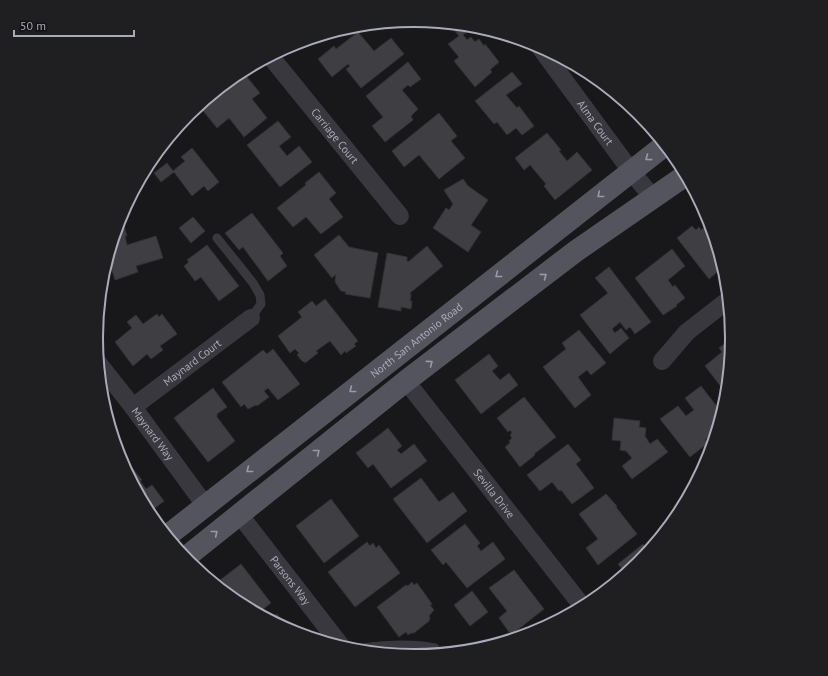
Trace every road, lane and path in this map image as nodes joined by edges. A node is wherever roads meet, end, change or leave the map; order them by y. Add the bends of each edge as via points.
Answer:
1 (547, 57) edge
2 (274, 60) edge
3 (661, 148) edge
4 (631, 171) junction
5 (681, 179) edge
6 (653, 198) junction
7 (400, 216) dead end
8 (217, 238) dead end
9 (723, 304) edge
10 (251, 318) joint
11 (662, 361) dead end
12 (105, 372) edge
13 (406, 381) junction
14 (133, 407) junction
15 (206, 504) junction
16 (239, 514) junction
17 (171, 532) edge
18 (190, 554) edge
19 (578, 602) edge
20 (335, 638) edge
21 (378, 646) edge
22 (435, 648) dead end

1 - 4 street, Alma Court
2 - 7 street, Carriage Court
3 -> 4 main road, North San Antonio Road
4 - 6 street, Alma Court
4 -> 15 main road, North San Antonio Road
5 - 6 main road
13 -> 6 main road via 576,251
8 - 10 lane via 260,295 261,304
9 - 11 street via 687,332
10 - 14 street, Maynard Court
12 - 14 street, Maynard Way
16 -> 13 main road
13 - 19 street, Sevilla Drive
14 - 15 street, Maynard Way
15 - 17 main road, North San Antonio Road
18 -> 16 main road
16 - 20 street, Parsons Way
21 - 22 lane

